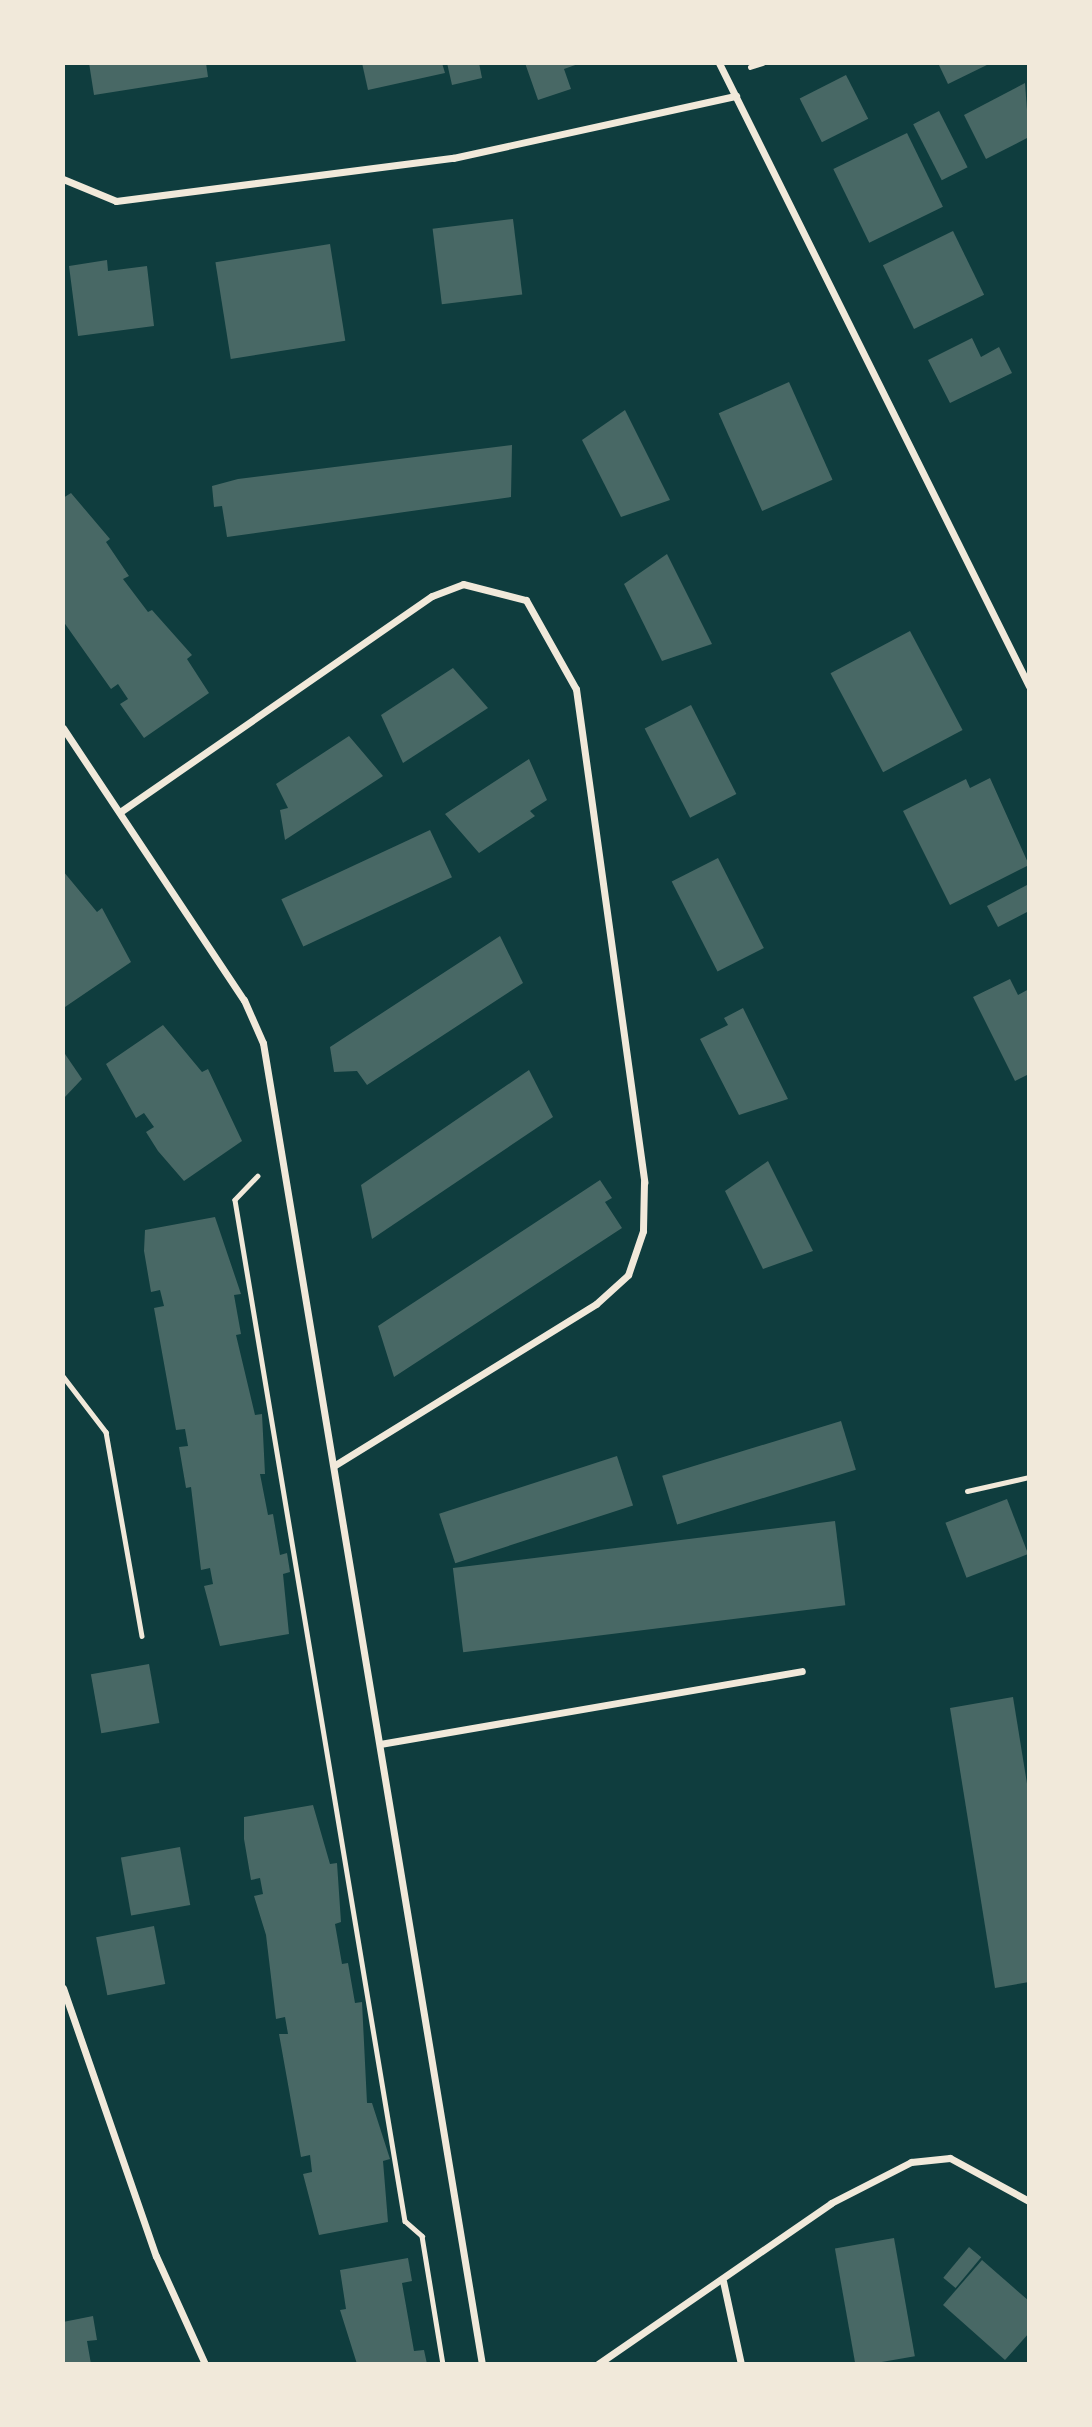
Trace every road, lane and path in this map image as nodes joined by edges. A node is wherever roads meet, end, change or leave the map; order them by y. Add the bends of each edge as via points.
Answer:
1 (719, 63) edge
2 (736, 96) junction
3 (63, 179) edge
4 (1029, 686) edge
5 (63, 728) edge
6 (120, 812) junction
7 (283, 1150) junction
8 (63, 1376) edge
9 (334, 1466) junction
10 (1029, 1477) edge
11 (967, 1491) dead end
12 (142, 1636) dead end
13 (802, 1671) dead end
14 (380, 1744) junction
15 (63, 1988) edge
16 (1029, 2201) edge
17 (723, 2281) junction
18 (205, 2364) edge
19 (443, 2364) edge
20 (482, 2364) edge
21 (597, 2364) edge
22 (741, 2364) edge

1 - 2 street
2 - 3 street via 453,158 130,199 76,190
2 - 4 street
5 - 6 street
6 - 7 street via 244,1000 263,1043
6 - 9 street via 432,596 463,584 526,600 576,689 644,1182 643,1231 628,1275 596,1304
7 - 9 street
7 - 19 path via 235,1200 405,2221 422,2236
8 - 12 path via 106,1433
9 - 14 street
10 - 11 lane
13 - 14 street
14 - 20 street
15 - 18 street via 156,2256
16 - 17 street via 950,2158 911,2162 831,2203
17 - 21 street
17 - 22 street

